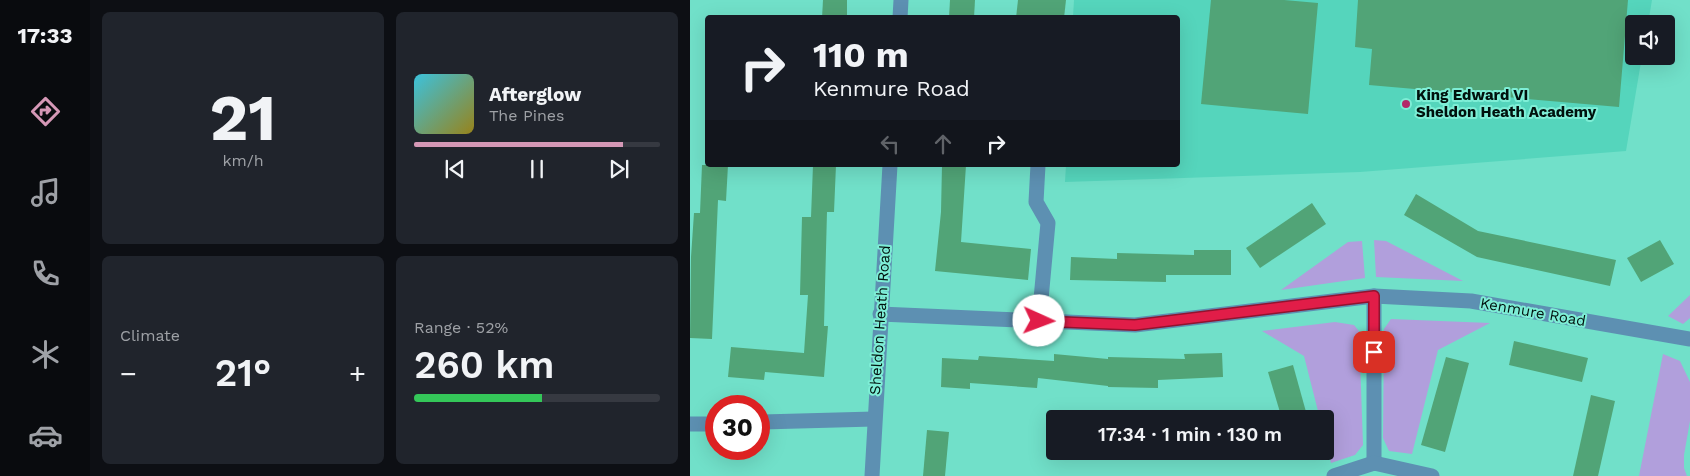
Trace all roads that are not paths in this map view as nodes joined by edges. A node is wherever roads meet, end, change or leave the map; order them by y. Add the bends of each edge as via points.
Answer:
1 (901, 0) edge
2 (900, 15) edge
3 (890, 167) edge
4 (1038, 167) edge
5 (1374, 296) junction
6 (880, 314) junction
7 (1039, 321) junction
8 (1690, 339) edge
9 (874, 419) junction
10 (770, 422) edge
11 (690, 424) edge
12 (705, 424) edge
13 (1374, 463) junction
14 (872, 476) edge
15 (1334, 476) edge
16 (1432, 476) edge

1 - 2 street
3 - 6 street, Sheldon Heath Road
4 - 7 street via 1036,202 1048,223
5 - 7 street, Kenmure Road via 1135,325
5 - 8 street, Kenmure Road via 1471,301
5 - 13 street
6 - 7 street, Kenmure Road
6 - 9 street, Sheldon Heath Road
9 - 10 street
9 - 14 street, Sheldon Heath Road
11 - 12 street
13 - 15 street
13 - 16 street

